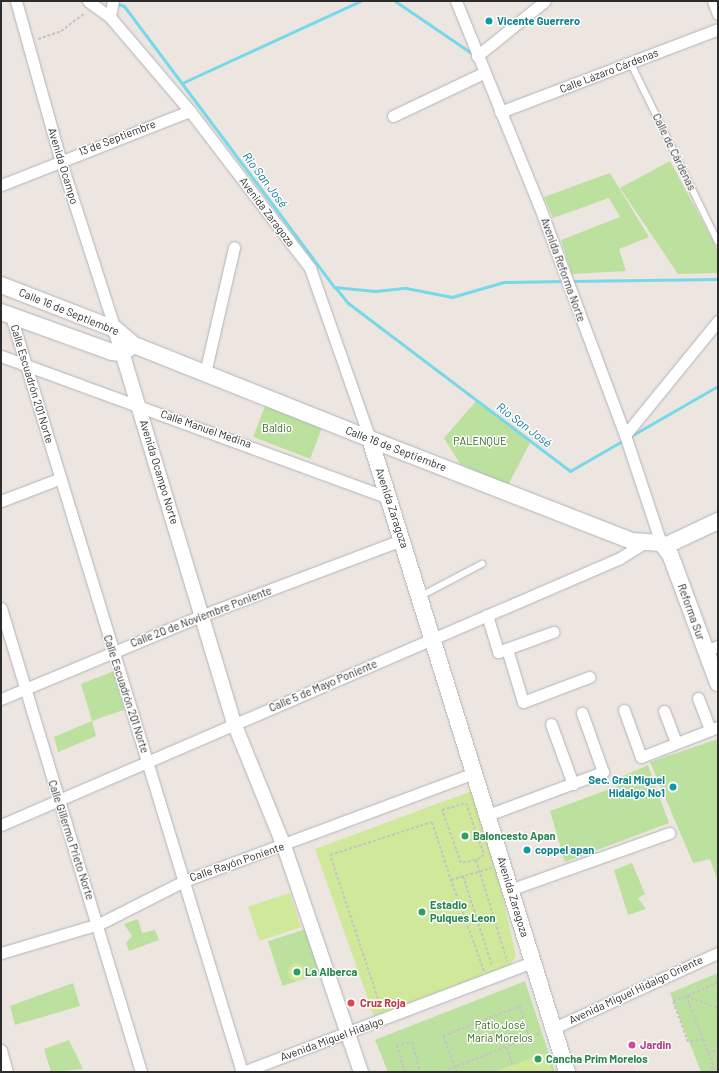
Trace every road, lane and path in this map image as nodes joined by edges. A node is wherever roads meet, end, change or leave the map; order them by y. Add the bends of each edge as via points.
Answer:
1 (16, 1) edge
2 (113, 1) edge
3 (456, 1) edge
4 (545, 1) edge
5 (713, 1) edge
6 (91, 4) edge
7 (718, 14) edge
8 (110, 17) junction
9 (718, 29) edge
10 (27, 43) junction
11 (477, 56) junction
12 (631, 63) junction
13 (483, 72) junction
14 (190, 111) junction
15 (500, 112) junction
16 (393, 116) dead end
17 (60, 159) junction
18 (1, 185) edge
19 (718, 240) edge
20 (234, 247) dead end
21 (1, 285) edge
22 (6, 314) edge
23 (718, 321) edge
24 (115, 329) junction
25 (128, 349) junction
26 (1, 356) edge
27 (25, 366) junction
28 (205, 374) junction
29 (138, 405) junction
30 (625, 435) junction
31 (370, 439) junction
32 (61, 478) junction
33 (387, 497) junction
34 (1, 501) edge
35 (718, 521) edge
36 (402, 540) junction
37 (644, 543) junction
38 (663, 544) junction
39 (482, 564) dead end
40 (421, 596) junction
41 (1, 608) edge
42 (203, 615) junction
43 (487, 615) junction
44 (553, 632) dead end
45 (432, 640) junction
46 (506, 649) junction
47 (711, 649) edge
48 (112, 652) junction
49 (588, 677) dead end
50 (718, 683) edge
51 (25, 688) junction
52 (698, 698) dead end
53 (1, 699) edge
54 (624, 710) dead end
55 (664, 711) dead end
56 (582, 713) dead end
57 (234, 723) junction
58 (551, 724) dead end
59 (714, 729) edge
60 (676, 743) junction
61 (148, 762) junction
62 (475, 773) junction
63 (572, 784) junction
64 (57, 801) junction
65 (488, 815) junction
66 (1, 825) edge
67 (669, 832) dead end
68 (284, 846) junction
69 (476, 860) junction
70 (496, 867) dead end
71 (479, 871) junction
72 (463, 876) junction
73 (452, 880) junction
74 (184, 881) junction
75 (512, 889) junction
76 (98, 924) junction
77 (1, 953) edge
78 (718, 953) edge
79 (533, 962) junction
80 (477, 974) dead end
81 (718, 982) edge
82 (686, 996) junction
83 (388, 1005) dead end
84 (718, 1008) edge
85 (548, 1030) junction
86 (349, 1034) junction
87 (528, 1038) junction
88 (702, 1038) junction
89 (506, 1047) junction
90 (1, 1050) edge
91 (718, 1050) edge
92 (708, 1053) junction
93 (513, 1065) dead end
94 (455, 1067) junction
95 (713, 1067) junction
96 (7, 1072) edge
97 (141, 1072) edge
98 (243, 1072) edge
99 (361, 1072) edge
100 (405, 1072) edge
101 (420, 1072) edge
102 (443, 1072) edge
103 (457, 1072) edge
104 (567, 1072) edge
105 (706, 1072) edge
106 (716, 1072) edge

1 - 10 street, Avenida Ocampo
2 - 8 street
3 - 11 street, Avenida Reforma Norte
4 - 11 street
5 - 7 street
6 - 8 street, Avenida Zaragoza
6 - 10 path via 61,31
8 - 14 street, Avenida Zaragoza
9 - 12 street, Calle Lázaro Cárdenas
10 - 17 street, Avenida Ocampo
11 - 13 street, Avenida Reforma Norte
12 - 15 street, Calle Lázaro Cárdenas
12 - 19 lane, Calle de Cárdenas
13 - 15 street, Avenida Reforma Norte
13 - 16 street
14 - 17 street, 13 de Septiembre
14 - 31 street, Avenida Zaragoza via 310,268
15 - 30 street, Avenida Reforma Norte
17 - 18 street, 13 de Septiembre
17 - 24 street, Avenida Ocampo
20 - 28 street
21 - 24 main road, Calle 16 de Septiembre
22 - 25 main road, Calle 16 de Septiembre
22 - 27 street, Calle Escuadrón 201 Norte
23 - 30 street
24 - 25 main road, Calle 16 de Septiembre
25 - 28 main road, Calle 16 de Septiembre
25 - 29 street, Avenida Ocampo Norte
26 - 27 street, Calle Manuel Medina
27 - 29 street, Calle Manuel Medina
27 - 32 street, Calle Escuadrón 201 Norte
28 - 31 main road, Calle 16 de Septiembre
29 - 33 street, Calle Manuel Medina
29 - 42 street, Avenida Ocampo Norte
30 - 38 street, Avenida Reforma Norte
31 - 33 main road, Avenida Zaragoza
31 - 37 main road, Calle 16 de Septiembre
32 - 34 street
32 - 48 street, Calle Escuadrón 201 Norte
33 - 36 main road, Avenida Zaragoza
35 - 38 main road
36 - 40 main road, Avenida Zaragoza
36 - 42 street, Calle 20 de Noviembre Poniente
37 - 38 main road, Calle 16 de Septiembre
37 - 43 street, Calle 5 de Mayo Poniente via 620,558
38 - 47 main road, Reforma Sur
39 - 40 lane
40 - 45 main road, Avenida Zaragoza
41 - 51 street, Calle Gillermo Prieto Norte
42 - 48 street, Calle 20 de Noviembre Poniente
42 - 57 street
43 - 45 street, Calle 5 de Mayo Poniente
43 - 46 street via 498,652
44 - 46 street
45 - 57 street, Calle 5 de Mayo Poniente
45 - 62 main road, Avenida Zaragoza
46 - 49 street via 523,702
47 - 50 main road, Reforma Sur
48 - 51 street, Calle 20 de Noviembre Poniente
48 - 61 street, Calle Escuadrón 201 Norte
51 - 53 street, Calle 20 de Noviembre Poniente
51 - 64 street, Calle Gillermo Prieto Norte
52 - 59 street
54 - 60 street via 641,757
55 - 60 street
56 - 63 street via 603,772
57 - 61 street, Calle 5 de Mayo Poniente
57 - 68 street
58 - 63 street
59 - 60 street
61 - 64 street, Calle 5 de Mayo Poniente
61 - 74 street, Calle Escuadrón 201 Norte
62 - 65 main road, Avenida Zaragoza
62 - 68 street, Calle Rayón Poniente
63 - 65 street
64 - 66 street, Calle 5 de Mayo Poniente
64 - 76 street, Calle Gillermo Prieto Norte
65 - 75 main road, Avenida Zaragoza
67 - 75 street
68 - 74 street, Calle Rayón Poniente
68 - 86 street
69 - 69 path via 484,855 466,803 442,810 461,863
69 - 71 path
70 - 71 path
71 - 72 path
71 - 72 path via 507,961 492,967
72 - 73 path
73 - 80 path via 484,972
73 - 83 path via 432,822 330,855 381,1008
74 - 76 street, Calle Rayón Poniente
74 - 98 street, Calle Escuadrón 201 Norte
75 - 79 main road, Avenida Zaragoza
76 - 77 street, Calle Rayón Poniente
76 - 97 street, Calle Gillermo Prieto Norte
78 - 85 street, Avenida Miguel Hidalgo Oriente
79 - 85 main road, Avenida Zaragoza
79 - 86 street, Avenida Miguel Hidalgo
81 - 82 path
82 - 84 path
82 - 88 path
82 - 88 path via 673,1001 688,1042
85 - 87 path
85 - 104 main road, Avenida Zaragoza
86 - 98 street, Avenida Miguel Hidalgo
86 - 99 street
87 - 89 path
87 - 94 path via 520,1006 443,1036
88 - 92 path
89 - 93 path
89 - 94 path
90 - 96 street
91 - 92 path
92 - 95 path
94 - 102 path
94 - 103 path
95 - 105 path
95 - 106 path
100 - 101 path via 396,1045 412,1042

